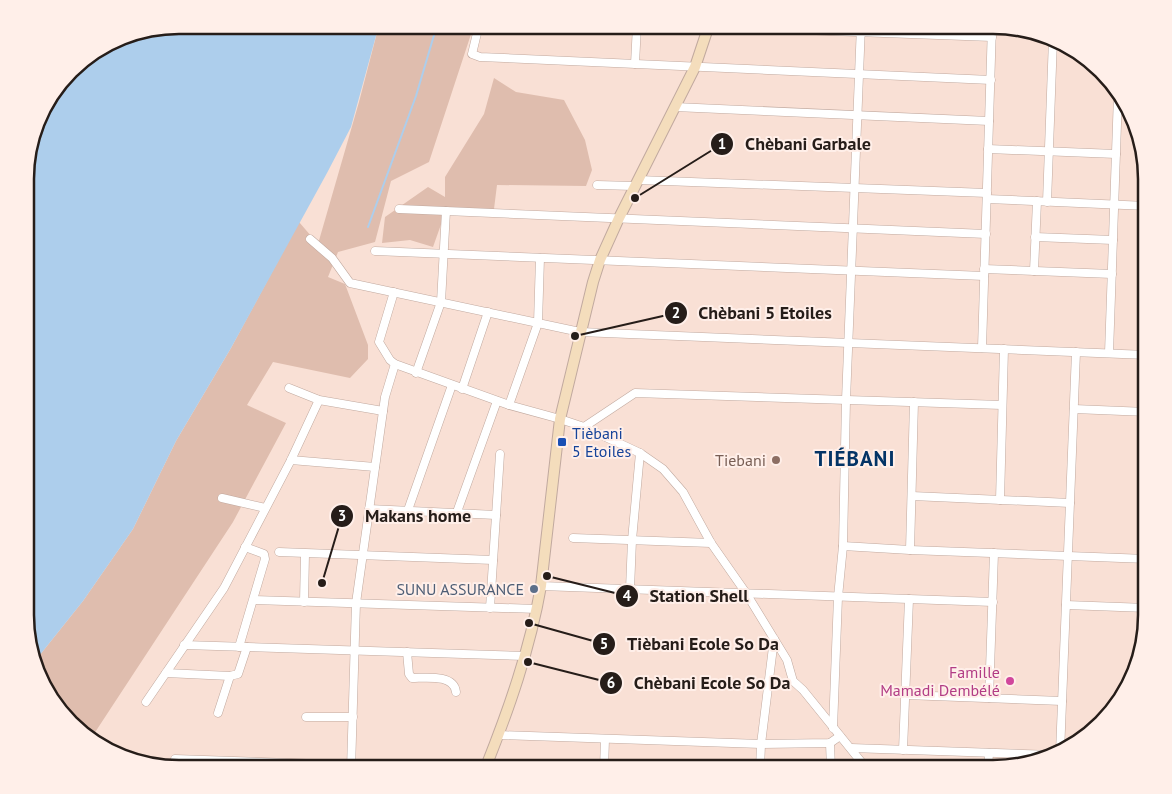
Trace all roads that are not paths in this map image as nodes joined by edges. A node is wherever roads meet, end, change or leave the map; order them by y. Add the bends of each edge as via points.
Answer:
1 (477, 34) edge
2 (637, 34) edge
3 (706, 34) edge
4 (861, 34) edge
5 (943, 34) edge
6 (992, 37) joint
7 (1053, 47) edge
8 (636, 64) junction
9 (695, 67) junction
10 (859, 74) junction
11 (991, 80) junction
12 (1118, 104) edge
13 (675, 107) junction
14 (857, 116) junction
15 (989, 121) junction
16 (988, 149) junction
17 (1049, 151) junction
18 (1116, 154) junction
19 (636, 183) junction
20 (597, 185) dead end
21 (854, 188) junction
22 (987, 196) junction
23 (1037, 201) junction
24 (1047, 202) junction
25 (1114, 204) junction
26 (1138, 205) edge
27 (399, 209) dead end
28 (446, 211) junction
29 (619, 218) junction
30 (853, 228) junction
31 (986, 234) junction
32 (1035, 237) junction
33 (310, 239) dead end
34 (1113, 240) junction
35 (375, 251) dead end
36 (444, 254) junction
37 (540, 258) junction
38 (600, 260) junction
39 (851, 270) junction
40 (1034, 271) junction
41 (984, 272) junction
42 (1112, 274) junction
43 (394, 292) junction
44 (441, 302) junction
45 (488, 312) junction
46 (538, 323) junction
47 (580, 332) junction
48 (848, 343) junction
49 (982, 348) junction
50 (1004, 349) junction
51 (1076, 352) junction
52 (1109, 353) junction
53 (1138, 354) edge
54 (395, 364) junction
55 (416, 373) junction
56 (452, 386) junction
57 (289, 388) dead end
58 (462, 389) junction
59 (319, 400) junction
60 (846, 400) junction
61 (497, 401) junction
62 (914, 402) junction
63 (509, 405) junction
64 (1002, 405) junction
65 (1074, 409) junction
66 (383, 411) junction
67 (1138, 412) edge
68 (560, 418) junction
69 (584, 427) junction
70 (640, 453) junction
71 (500, 454) dead end
72 (291, 460) junction
73 (375, 467) junction
74 (912, 496) junction
75 (222, 498) dead end
76 (1000, 500) junction
77 (1070, 503) junction
78 (266, 508) junction
79 (369, 509) junction
80 (408, 510) junction
81 (457, 512) junction
82 (496, 515) junction
83 (573, 538) dead end
84 (632, 540) junction
85 (711, 543) junction
86 (843, 546) junction
87 (245, 547) junction
88 (910, 550) junction
89 (279, 552) dead end
90 (305, 554) junction
91 (994, 554) junction
92 (362, 556) junction
93 (1068, 556) junction
94 (1138, 559) edge
95 (494, 560) junction
96 (541, 586) junction
97 (630, 589) junction
98 (746, 593) junction
99 (838, 596) junction
100 (909, 599) junction
101 (254, 600) junction
102 (304, 602) junction
103 (993, 602) junction
104 (356, 603) junction
105 (1066, 605) junction
106 (490, 608) junction
107 (1138, 608) edge
108 (537, 609) junction
109 (774, 639) junction
110 (184, 645) junction
111 (243, 647) junction
112 (355, 651) junction
113 (408, 652) junction
114 (526, 656) junction
115 (166, 673) junction
116 (230, 676) junction
117 (456, 692) dead end
118 (906, 695) junction
119 (989, 698) junction
120 (1062, 701) junction
121 (146, 702) dead end
122 (218, 713) dead end
123 (306, 717) dead end
124 (353, 717) junction
125 (833, 728) junction
126 (499, 735) junction
127 (840, 736) junction
128 (605, 739) junction
129 (830, 743) junction
130 (761, 744) junction
131 (1060, 744) edge
132 (851, 748) junction
133 (903, 750) junction
134 (989, 753) junction
135 (1033, 754) edge
136 (175, 759) dead end
137 (182, 760) edge
138 (351, 760) edge
139 (489, 760) edge
140 (604, 760) edge
141 (760, 760) edge
142 (831, 760) edge
143 (860, 760) edge
144 (989, 760) edge

1 - 8 street via 472,54 480,57
2 - 8 street
3 - 9 main road
4 - 10 street
5 - 6 street
6 - 11 street
7 - 17 street
8 - 9 street
9 - 10 street
9 - 13 main road
10 - 11 street
10 - 14 street
11 - 15 street
12 - 18 street
13 - 14 street
13 - 19 main road
14 - 15 street
14 - 21 street
15 - 16 street
16 - 17 street
16 - 22 street
17 - 18 street
17 - 24 street
18 - 25 street
19 - 20 street
19 - 21 street
19 - 29 main road
21 - 22 street
21 - 30 street
22 - 23 street
22 - 31 street
23 - 24 street
23 - 32 street
24 - 25 street
25 - 26 street
25 - 34 street
27 - 28 street
28 - 29 street
28 - 36 street
29 - 30 street
29 - 38 main road
30 - 31 street
30 - 39 street
31 - 41 street
32 - 34 street
32 - 40 street
33 - 43 street via 332,258 350,283
34 - 42 street
35 - 36 street
36 - 37 street
36 - 44 street
37 - 38 street
37 - 46 street
38 - 39 street
38 - 47 main road
39 - 41 street
39 - 48 street
40 - 41 street
40 - 42 street
41 - 49 street
42 - 52 street
43 - 44 street
43 - 54 street via 379,342
44 - 45 street
44 - 55 street
45 - 46 street
45 - 58 street
46 - 47 street
46 - 63 street
47 - 48 street
47 - 68 main road
48 - 49 street
48 - 60 street
49 - 50 street
50 - 51 street
50 - 64 street
51 - 52 street
51 - 65 street
52 - 53 street
54 - 55 street
54 - 66 street
55 - 56 street
56 - 58 street
56 - 80 street
57 - 59 street
58 - 61 street
59 - 66 street
59 - 72 street
60 - 62 street
60 - 69 street via 635,393
60 - 86 street
61 - 63 street
61 - 81 street
62 - 64 street
62 - 74 street
63 - 68 street
64 - 76 street
65 - 67 street
65 - 77 street
66 - 73 street
68 - 69 street
68 - 96 main road
69 - 70 street
70 - 84 street
70 - 85 street via 664,469 683,492
71 - 82 street
72 - 73 street
72 - 78 street
73 - 79 street
74 - 76 street
74 - 88 street
75 - 78 street
76 - 77 street
77 - 93 street
78 - 87 street
79 - 80 street
79 - 92 street
80 - 81 street
81 - 82 street
82 - 95 street
83 - 84 street
84 - 85 street
84 - 97 street
85 - 98 street
86 - 88 street
86 - 99 street
87 - 101 street via 264,554
87 - 110 street via 224,588
88 - 91 street
89 - 90 street
90 - 92 street
90 - 102 street
91 - 93 street
91 - 103 street
92 - 95 street
92 - 104 street
93 - 94 street
93 - 105 street
95 - 106 street
96 - 97 street
96 - 108 main road
97 - 98 street
98 - 99 street
98 - 109 street
99 - 100 street
99 - 125 street
100 - 103 street
100 - 118 street
101 - 102 street
101 - 111 street
102 - 104 street
103 - 119 street
104 - 106 street
104 - 112 street
105 - 107 street
105 - 120 street
106 - 108 street
108 - 114 main road
109 - 125 street via 787,660 792,681
109 - 130 street
110 - 111 street
110 - 115 street
111 - 112 street
111 - 116 street via 238,674
112 - 113 street
112 - 124 street
113 - 114 street
113 - 117 street via 412,678 448,680
114 - 126 main road
115 - 116 street
115 - 121 street
116 - 122 street
118 - 119 street
118 - 133 street
119 - 120 street
120 - 131 street
123 - 124 street
124 - 138 street
125 - 127 street
126 - 128 street
126 - 139 main road
127 - 129 street
127 - 132 street
128 - 130 street
128 - 140 street
129 - 130 street
129 - 142 street
130 - 141 street
132 - 133 street
132 - 143 street
133 - 134 street
134 - 135 street
134 - 144 street
136 - 137 street

